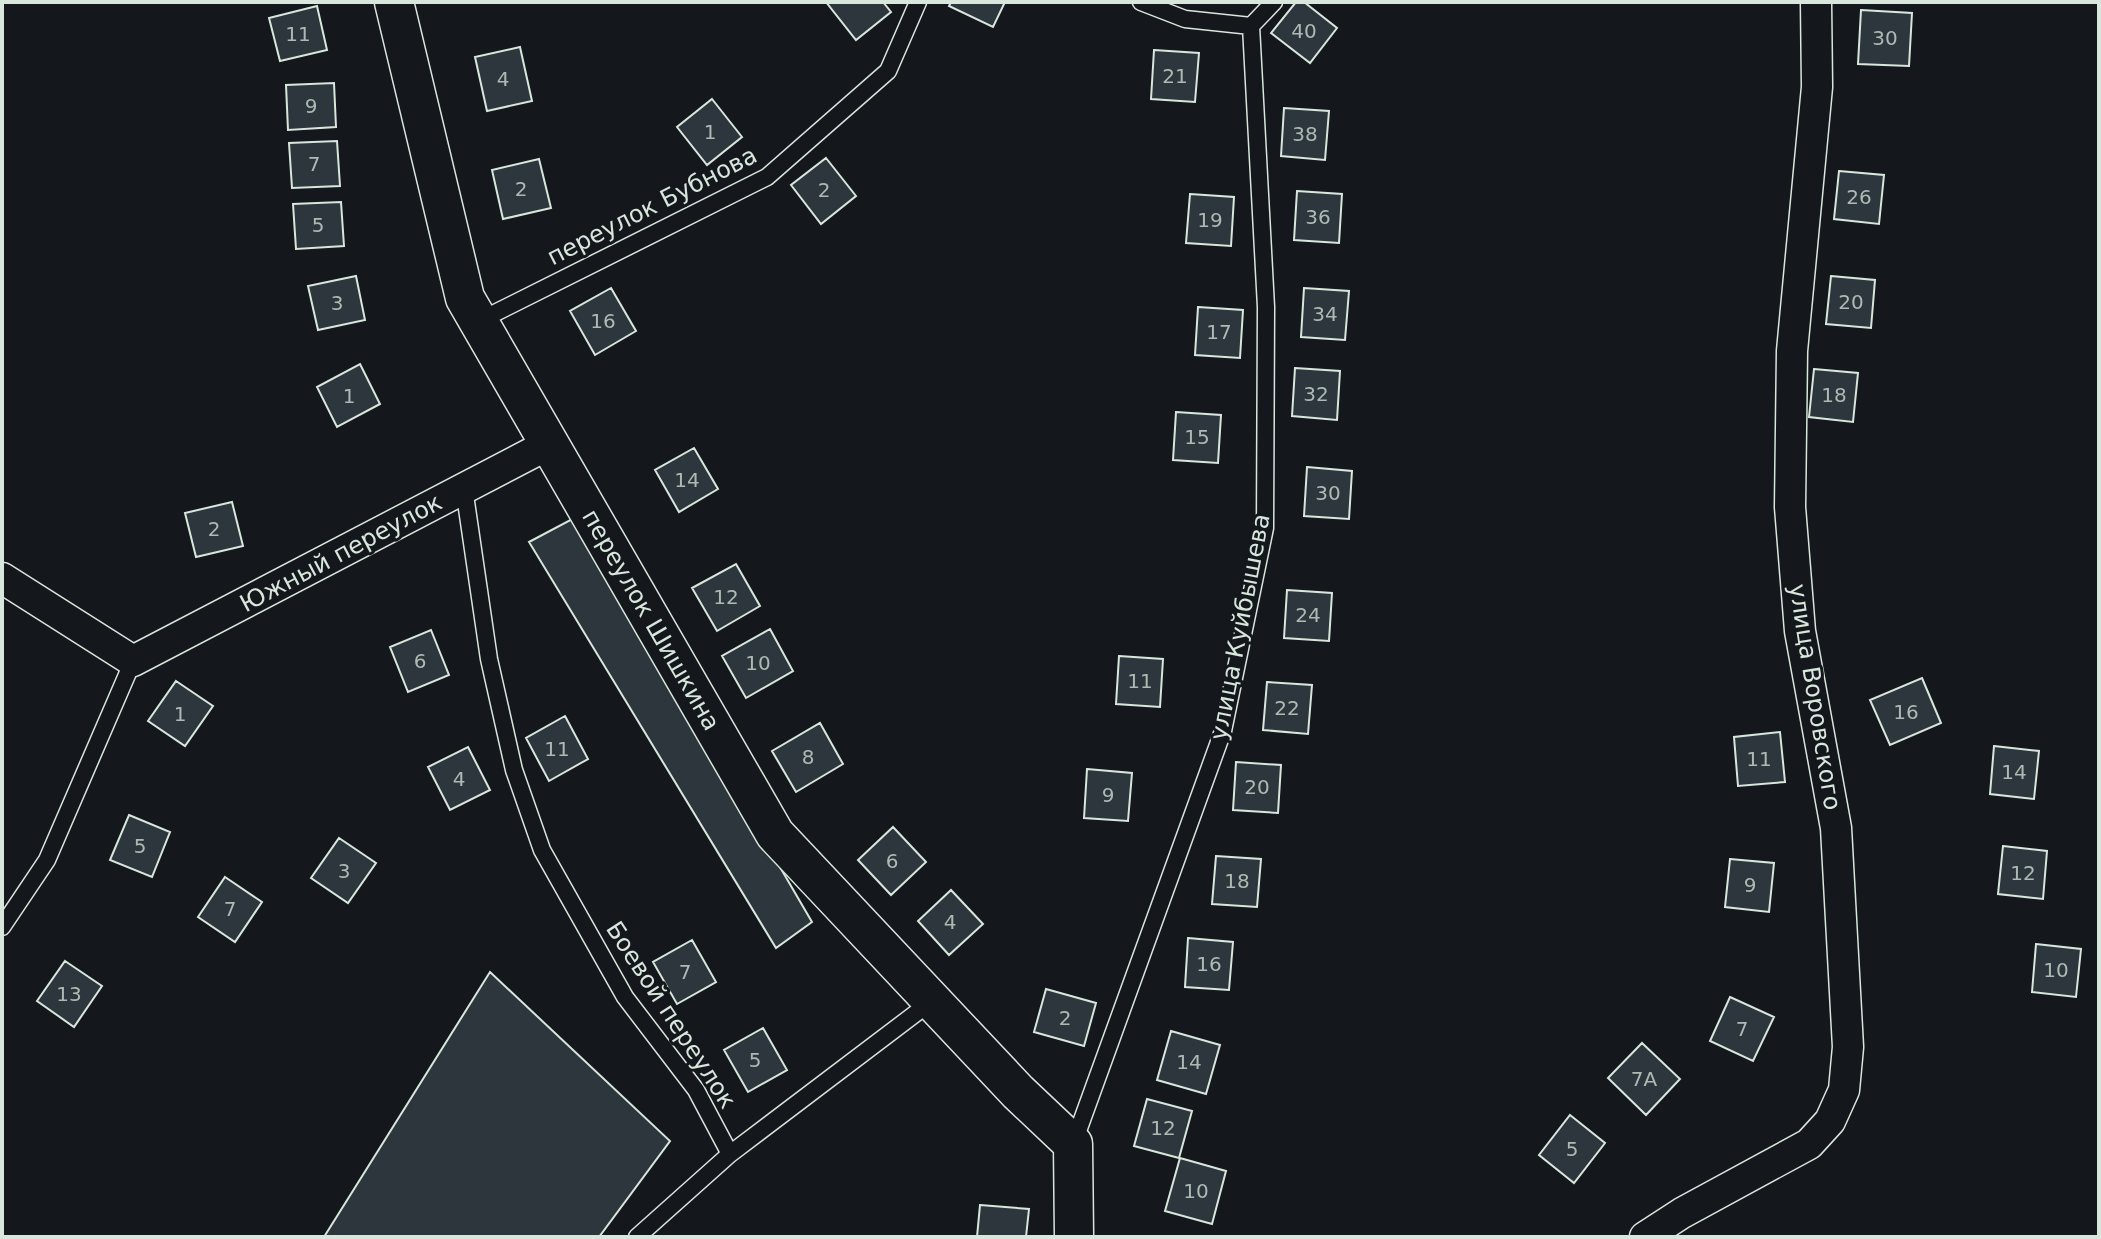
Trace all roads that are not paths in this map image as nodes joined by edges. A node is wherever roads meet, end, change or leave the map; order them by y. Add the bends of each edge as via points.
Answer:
1 (394, 2) edge
2 (918, 2) edge
3 (1141, 2) edge
4 (1274, 2) edge
5 (1816, 2) edge
6 (1251, 26) junction
7 (478, 322) junction
8 (549, 444) junction
9 (464, 488) junction
10 (2, 578) edge
11 (133, 661) junction
12 (2, 927) edge
13 (932, 1001) junction
14 (1073, 1144) junction
15 (730, 1154) junction
16 (637, 1237) edge
17 (1074, 1237) edge
18 (1645, 1237) edge

1 - 7 street, переулок Шишкина via 465,298
2 - 7 lane, переулок Бубнова via 888,71 767,177
3 - 6 lane via 1185,19
4 - 6 lane
5 - 18 street, улица Воровского via 1817,87 1792,351 1790,507 1800,631 1836,828 1848,1047 1844,1090 1830,1121 1809,1144
6 - 14 lane, улица Куйбышева via 1266,307 1265,528 1223,731
7 - 8 street, переулок Шишкина
8 - 9 street, Южный переулок
8 - 13 street, переулок Шишкина via 775,834
9 - 11 street, Южный переулок
9 - 15 lane, Боевой переулок via 489,659 514,770 542,850 625,997 696,1090
10 - 11 street
11 - 12 lane via 47,860
13 - 14 street, переулок Шишкина
13 - 15 lane
14 - 17 street, улица Куйбышева
15 - 16 lane

